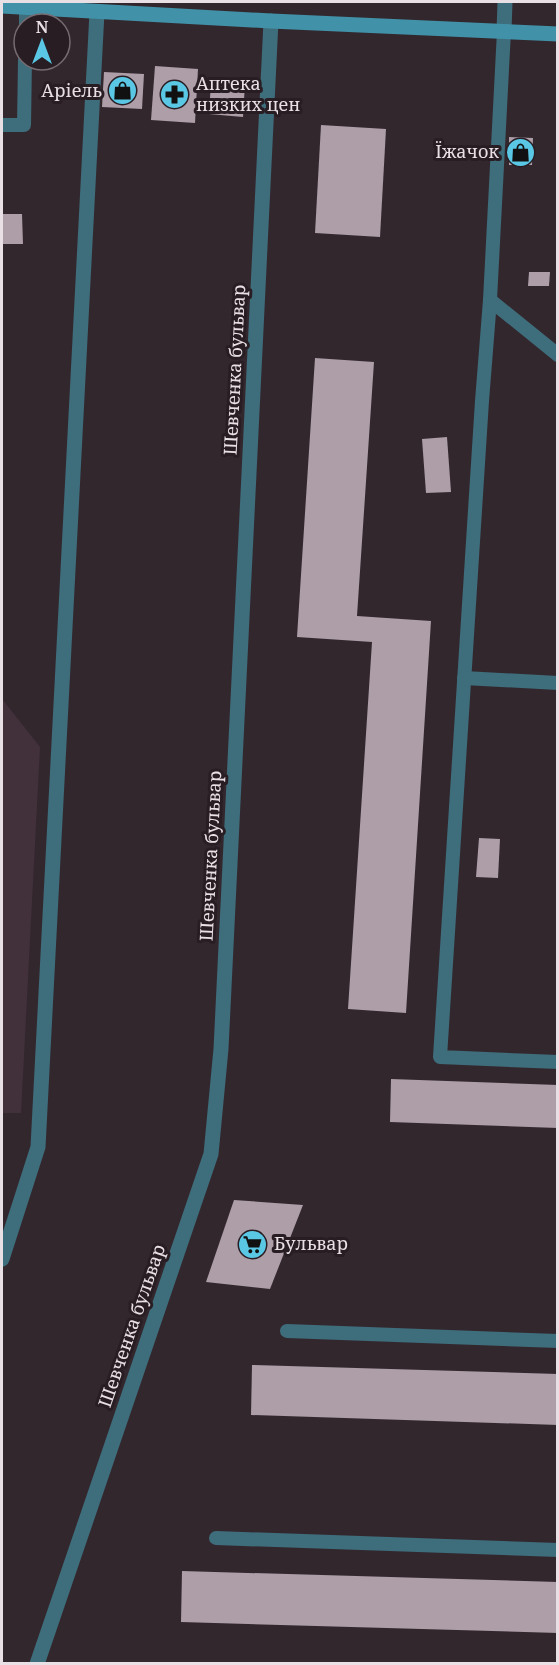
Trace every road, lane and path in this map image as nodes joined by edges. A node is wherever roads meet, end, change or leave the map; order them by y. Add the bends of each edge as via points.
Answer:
1 (505, 2) edge
2 (2, 6) edge
3 (97, 7) edge
4 (26, 8) junction
5 (26, 12) edge
6 (272, 21) junction
7 (504, 31) junction
8 (558, 34) edge
9 (25, 72) edge
10 (2, 125) edge
11 (490, 300) junction
12 (558, 355) edge
13 (464, 678) junction
14 (558, 683) edge
15 (558, 1062) edge
16 (2, 1259) edge
17 (287, 1331) dead end
18 (558, 1341) edge
19 (216, 1538) dead end
20 (558, 1550) edge
21 (38, 1664) edge

1 - 7 street
2 - 4 street
3 - 4 street
3 - 6 street
3 - 16 street via 38,1147
4 - 5 lane
6 - 7 street
6 - 21 street, Шевченка бульвар via 221,1049 211,1154
7 - 8 street
7 - 11 lane
9 - 10 lane via 24,125
11 - 12 lane
11 - 13 lane
13 - 14 lane
13 - 15 lane via 440,1057
17 - 18 lane
19 - 20 lane

